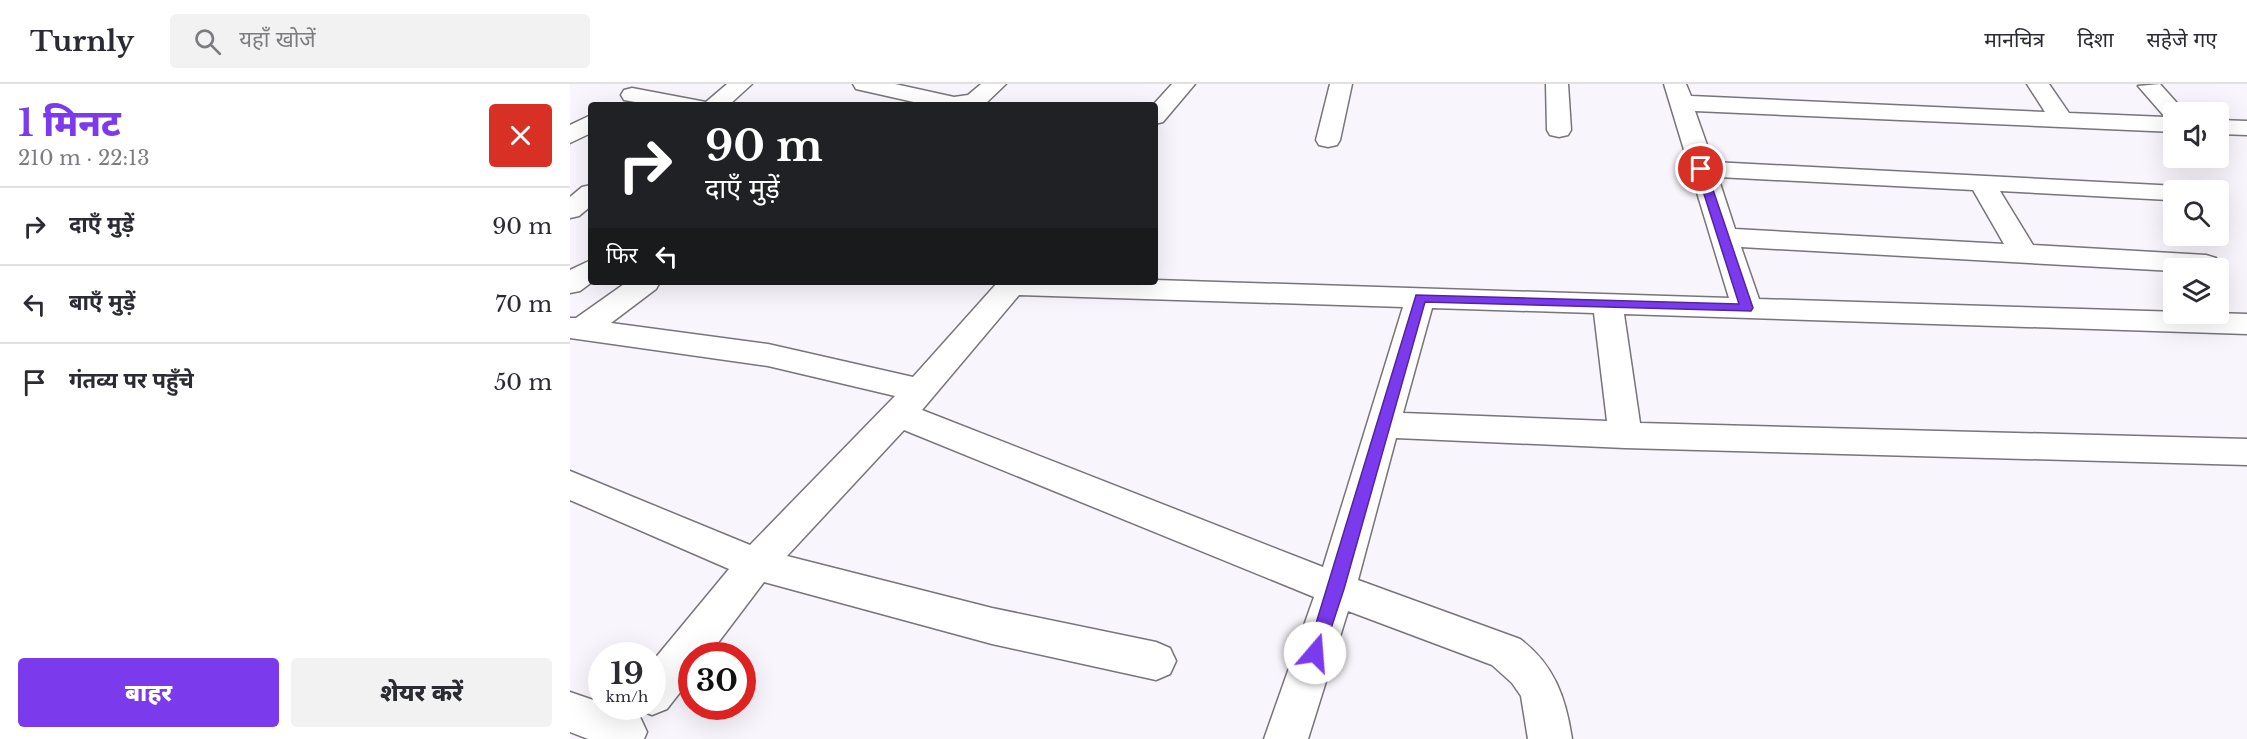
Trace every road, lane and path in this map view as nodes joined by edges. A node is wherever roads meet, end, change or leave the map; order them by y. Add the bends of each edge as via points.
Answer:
1 (741, 84) edge
2 (995, 84) edge
3 (1184, 84) edge
4 (1341, 84) edge
5 (1557, 84) edge
6 (1796, 84) edge
7 (2038, 84) edge
8 (872, 85) edge
9 (2149, 86) dead end
10 (632, 94) edge
11 (1678, 94) edge
12 (679, 102) edge
13 (719, 102) edge
14 (945, 102) edge
15 (964, 102) edge
16 (2164, 102) edge
17 (1807, 109) junction
18 (1158, 114) edge
19 (2062, 120) junction
20 (588, 124) edge
21 (2163, 125) edge
22 (2229, 127) edge
23 (2247, 128) edge
24 (1559, 130) dead end
25 (570, 136) edge
26 (1328, 140) dead end
27 (1701, 169) junction
28 (1982, 183) junction
29 (2163, 192) edge
30 (588, 196) edge
31 (570, 210) edge
32 (1723, 237) junction
33 (2024, 254) junction
34 (2163, 262) edge
35 (588, 271) edge
36 (570, 284) edge
37 (641, 285) edge
38 (1011, 285) edge
39 (1041, 285) edge
40 (1420, 298) junction
41 (1608, 304) junction
42 (1747, 308) junction
43 (2247, 324) edge
44 (575, 329) edge
45 (909, 402) junction
46 (1384, 425) junction
47 (1625, 435) junction
48 (2247, 452) edge
49 (570, 485) edge
50 (756, 564) junction
51 (1336, 589) junction
52 (1156, 661) dead end
53 (666, 677) edge
54 (570, 712) edge
55 (629, 726) edge
56 (1286, 739) edge
57 (1550, 739) edge

1 - 13 street
2 - 15 street via 975,100
3 - 18 street
4 - 26 street
5 - 24 street
6 - 17 street
7 - 19 street
8 - 14 street
9 - 16 street
10 - 12 street
11 - 17 street
11 - 27 street
17 - 19 street
19 - 21 street
20 - 25 street
22 - 23 street
27 - 28 street
27 - 32 street
28 - 29 street
28 - 33 street
30 - 31 street
32 - 33 street
32 - 42 street
33 - 34 street
35 - 36 street
37 - 44 street
38 - 45 street
39 - 40 street
40 - 41 street
40 - 46 street
41 - 42 street
41 - 47 street
42 - 43 street
44 - 45 street via 768,355
45 - 50 street
45 - 51 street
46 - 47 street
46 - 51 street
47 - 48 street
49 - 50 street
50 - 52 street via 992,626
50 - 53 street
51 - 56 street
51 - 57 street via 1506,652 1526,665 1547,711
54 - 55 street

